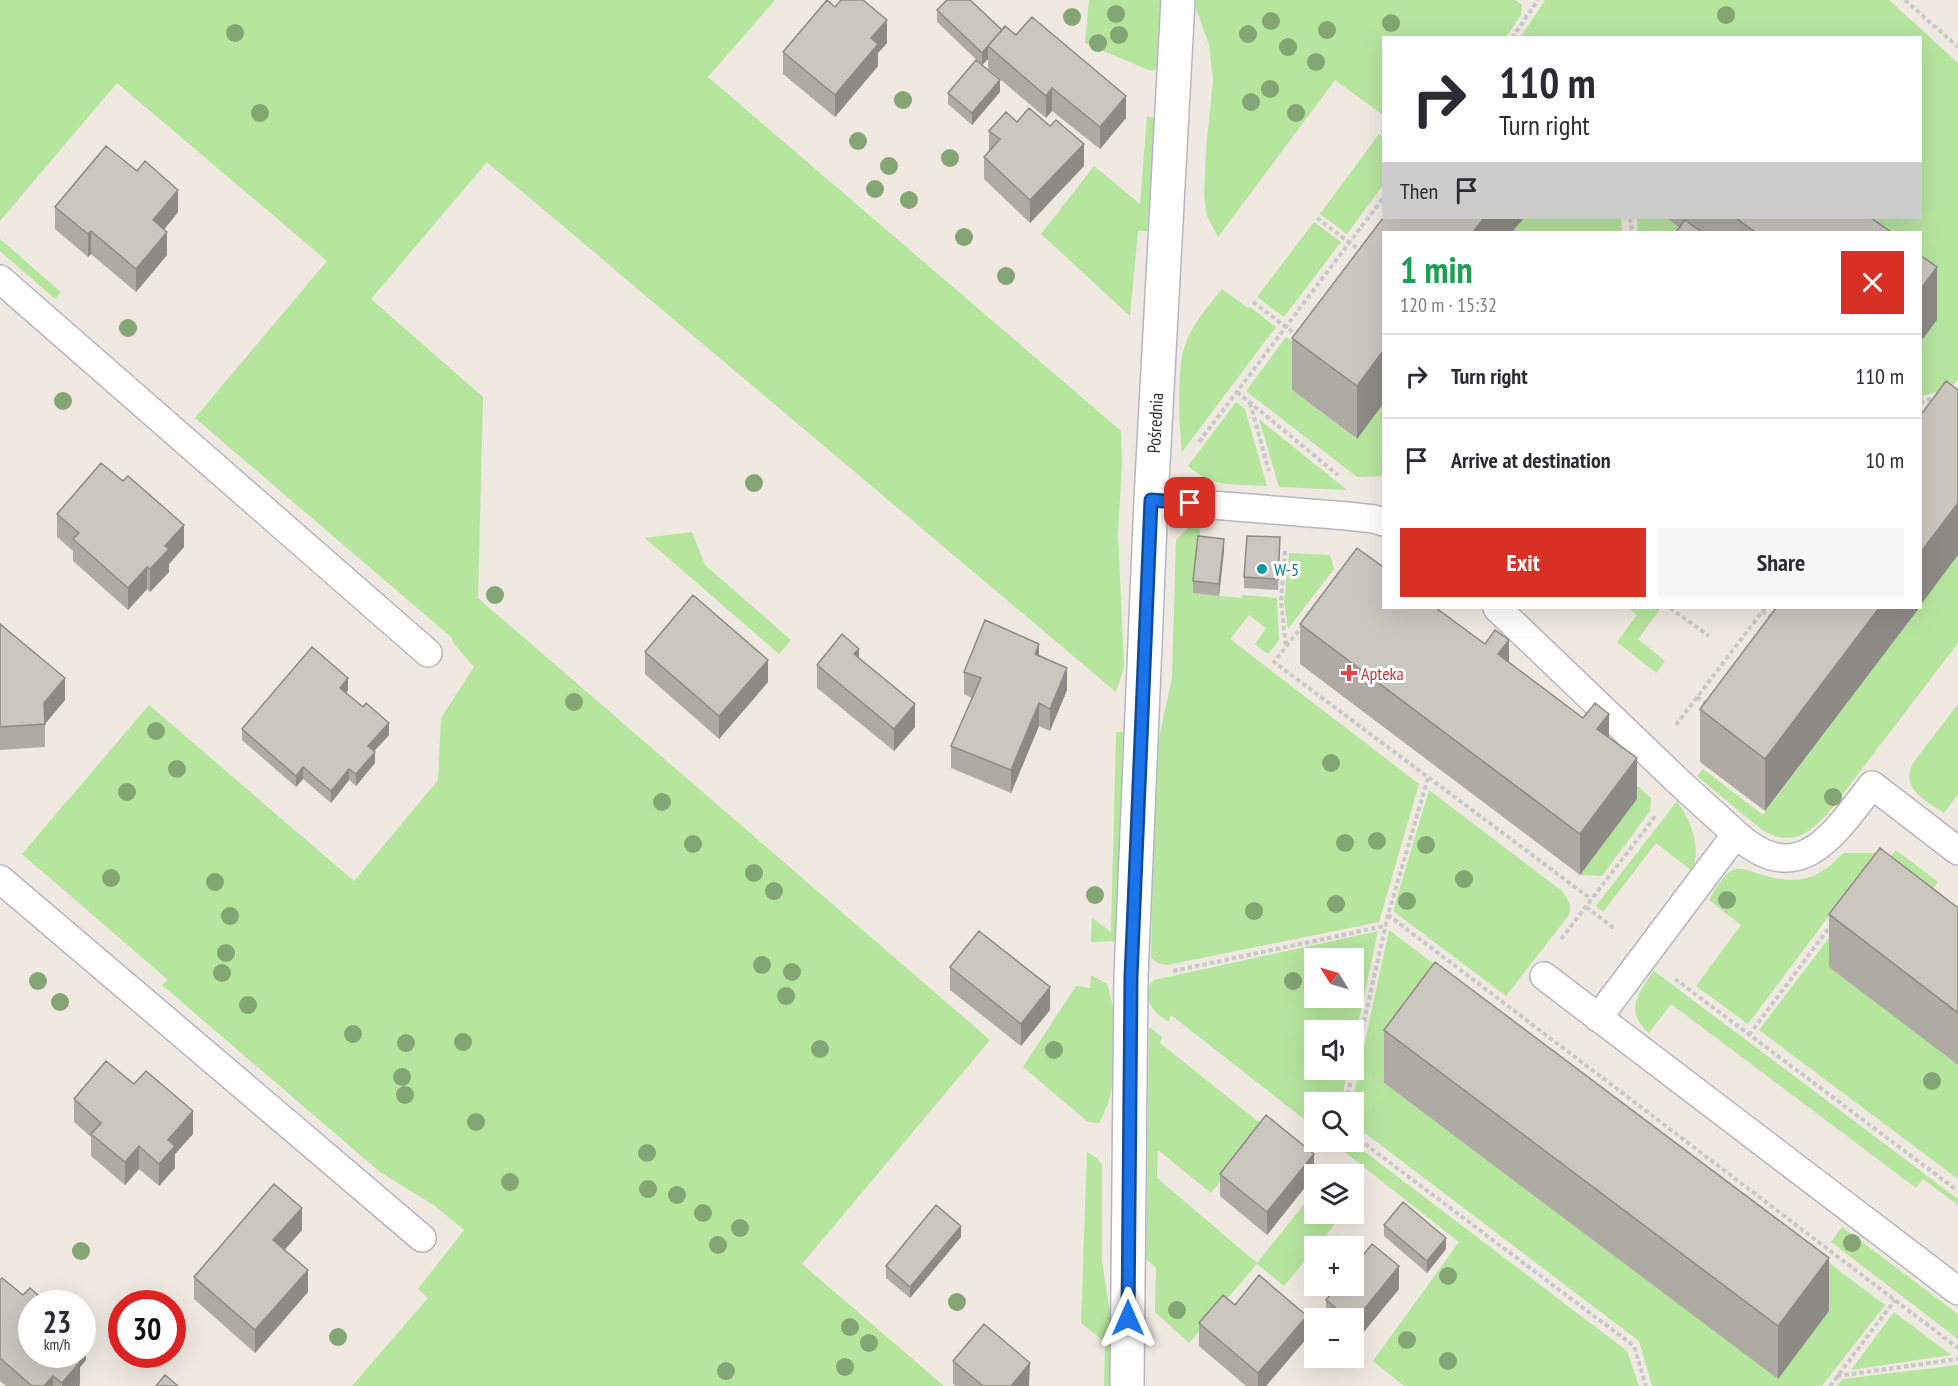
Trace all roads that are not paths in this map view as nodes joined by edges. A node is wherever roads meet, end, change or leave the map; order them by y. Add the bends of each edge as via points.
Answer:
1 (1178, 0) edge
2 (0, 279) edge
3 (1151, 500) junction
4 (1382, 522) edge
5 (1498, 609) edge
6 (428, 653) dead end
7 (1736, 834) junction
8 (1958, 850) edge
9 (0, 879) edge
10 (1544, 976) dead end
11 (1598, 1018) junction
12 (422, 1238) dead end
13 (1958, 1290) edge
14 (1127, 1386) edge

1 - 3 street, Pośrednia
2 - 6 lane
3 - 4 lane
3 - 14 street, Pośrednia via 1131,977
5 - 7 lane
7 - 8 lane via 1748,845 1777,858 1797,857 1816,850 1834,834 1872,784
7 - 11 lane
9 - 12 lane
10 - 11 lane
11 - 13 lane

